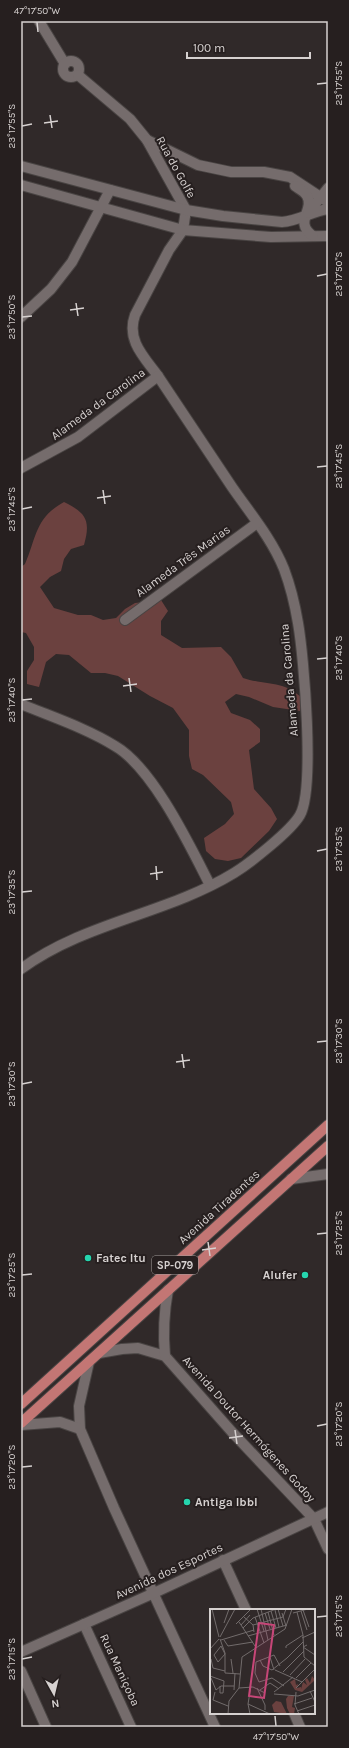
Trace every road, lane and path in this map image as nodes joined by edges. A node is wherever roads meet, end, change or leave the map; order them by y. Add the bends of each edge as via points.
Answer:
1 (40, 21) edge
2 (147, 140) junction
3 (21, 166) edge
4 (281, 175) junction
5 (21, 185) edge
6 (328, 188) edge
7 (110, 190) junction
8 (324, 199) edge
9 (100, 207) junction
10 (328, 209) edge
11 (186, 210) junction
12 (304, 217) junction
13 (183, 230) junction
14 (313, 236) junction
15 (328, 236) edge
16 (21, 317) edge
17 (158, 376) junction
18 (21, 468) edge
19 (257, 523) junction
20 (125, 620) dead end
21 (21, 704) edge
22 (210, 885) junction
23 (21, 969) edge
24 (328, 1125) edge
25 (328, 1146) edge
26 (328, 1174) edge
27 (291, 1179) junction
28 (168, 1290) junction
29 (99, 1353) junction
30 (165, 1356) junction
31 (89, 1362) junction
32 (21, 1404) edge
33 (21, 1424) edge
34 (80, 1429) junction
35 (328, 1512) edge
36 (314, 1519) junction
37 (328, 1549) edge
38 (223, 1560) junction
39 (154, 1593) junction
40 (246, 1609) edge
41 (84, 1624) junction
42 (21, 1652) edge
43 (21, 1671) edge
44 (294, 1714) edge
45 (46, 1727) edge
46 (131, 1727) edge
47 (216, 1727) edge
48 (300, 1727) edge

1 - 2 street, Rua do Golfe via 65,64 75,62 80,68 78,75 130,119
2 - 4 street via 198,165 231,172
2 - 11 street, Rua do Golfe
3 - 7 street
4 - 8 street via 290,177
4 - 12 street via 308,196 309,205
5 - 9 street
6 - 8 street
7 - 9 street
7 - 11 street
8 - 12 street
9 - 13 street
9 - 16 street via 72,262 51,290
10 - 12 street
11 - 12 street via 282,222
11 - 13 street, Rua do Golfe
12 - 14 street via 306,228
13 - 14 street via 271,237
13 - 17 street, Rua do Golfe via 168,250 131,325 135,343
14 - 15 street
17 - 18 street, Alameda da Carolina via 78,437
17 - 19 street, Alameda da Carolina
19 - 20 street, Alameda Três Marias
19 - 22 street, Alameda da Carolina via 283,568 298,622 308,744 305,799 301,814 275,842 234,873
21 - 22 street via 116,746 142,769 171,813
22 - 23 street, Alameda da Carolina via 89,931 36,958
24 - 32 main road, Avenida Tiradentes / SP-079
25 - 27 main road, SP-079
26 - 27 street
27 - 28 main road, SP-079
28 - 29 main road, SP-079
28 - 30 street, Avenida Doutor Hermógenes Godoy via 164,1314
29 - 30 street, Avenida Doutor Hermógenes Godoy via 138,1348
29 - 31 main road, SP-079
30 - 36 street, Avenida Doutor Hermógenes Godoy
31 - 33 main road, SP-079
31 - 34 street via 80,1406
33 - 34 street via 60,1422
34 - 39 street
35 - 36 street, Avenida dos Esportes
36 - 37 street, Avenida Doutor Hermógenes Godoy
36 - 38 street, Avenida dos Esportes
38 - 39 street, Avenida dos Esportes
38 - 40 street
39 - 41 street, Avenida dos Esportes
39 - 47 street
41 - 42 street, Avenida dos Esportes
41 - 46 street, Rua Maniçoba
43 - 45 street
44 - 48 street

